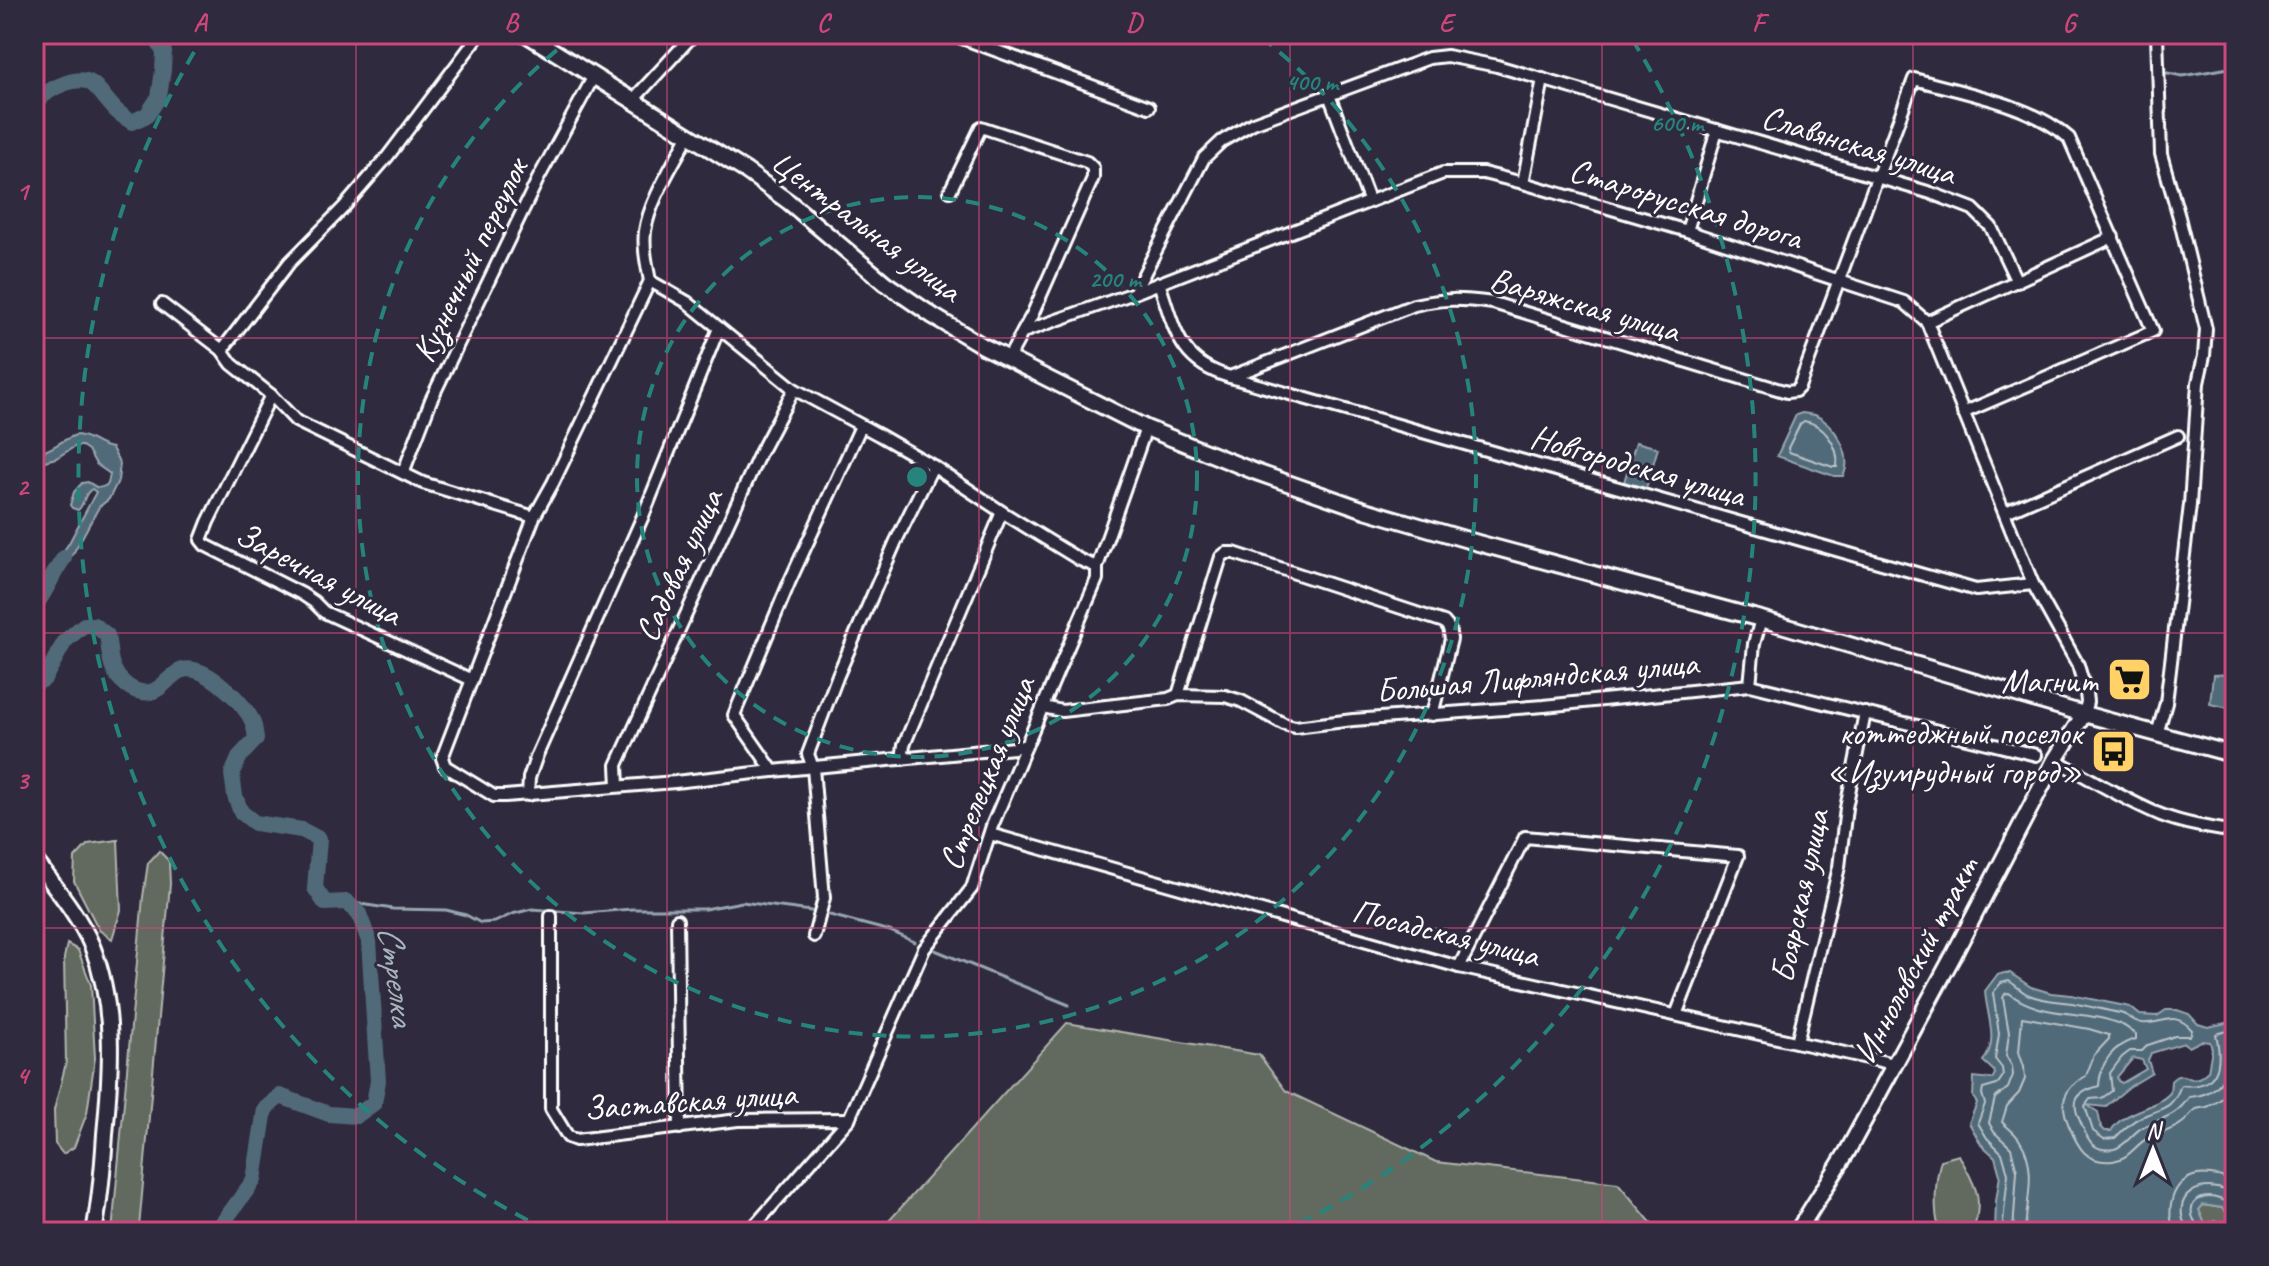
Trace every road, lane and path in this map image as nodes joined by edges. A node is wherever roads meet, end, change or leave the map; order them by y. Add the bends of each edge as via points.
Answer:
1 (480, 34) edge
2 (526, 34) edge
3 (694, 34) edge
4 (951, 34) edge
5 (2157, 34) edge
6 (594, 76) junction
7 (1543, 79) junction
8 (1329, 95) junction
9 (633, 100) junction
10 (1149, 107) dead end
11 (1717, 130) junction
12 (689, 134) junction
13 (1877, 177) junction
14 (1523, 183) junction
15 (950, 191) dead end
16 (1369, 200) junction
17 (1687, 231) junction
18 (2113, 237) junction
19 (1839, 279) junction
20 (650, 281) junction
21 (2017, 282) junction
22 (1159, 283) junction
23 (1134, 293) junction
24 (162, 304) dead end
25 (1927, 322) junction
26 (719, 328) junction
27 (1023, 332) junction
28 (220, 349) junction
29 (1008, 359) junction
30 (1230, 377) junction
31 (794, 389) junction
32 (272, 397) junction
33 (1963, 413) junction
34 (861, 426) junction
35 (1146, 428) junction
36 (2178, 436) dead end
37 (933, 466) junction
38 (403, 473) junction
39 (1002, 512) junction
40 (2006, 512) junction
41 (534, 517) junction
42 (1097, 567) junction
43 (2033, 584) junction
44 (1761, 619) junction
45 (472, 680) junction
46 (1750, 685) junction
47 (1178, 695) junction
48 (1043, 707) junction
49 (1865, 713) junction
50 (2084, 714) junction
51 (1432, 715) junction
52 (2157, 734) junction
53 (1026, 745) junction
54 (2036, 755) dead end
55 (2235, 755) edge
56 (902, 759) junction
57 (2055, 760) junction
58 (813, 768) junction
59 (773, 771) junction
60 (618, 786) junction
61 (528, 795) junction
62 (2235, 832) edge
63 (990, 834) junction
64 (34, 859) edge
65 (551, 916) dead end
66 (677, 920) dead end
67 (814, 936) dead end
68 (1459, 967) junction
69 (1676, 1015) junction
70 (1797, 1042) junction
71 (1894, 1064) junction
72 (849, 1119) junction
73 (680, 1128) junction
74 (94, 1232) edge
75 (749, 1232) edge
76 (1797, 1232) edge

1 - 28 street via 388,156 289,263
2 - 6 main road, Центральная улица
3 - 9 street
4 - 10 street
5 - 52 street via 2161,154 2206,329 2170,673
6 - 9 main road, Центральная улица
6 - 38 street, Кузнечный переулок via 431,400
7 - 8 street, Славянская улица via 1447,56
7 - 11 street, Славянская улица
7 - 14 street
8 - 16 street
8 - 23 street, Славянская улица via 1253,123 1204,158
9 - 12 main road, Центральная улица
11 - 13 street, Славянская улица
11 - 17 street
12 - 20 street via 645,233
12 - 29 main road, Центральная улица via 789,202 885,283
13 - 18 street via 1914,79 2033,113 2055,125 2075,147
13 - 19 street
13 - 21 street, Славянская улица via 1973,209 1991,227
14 - 16 street, Старорусская дорога via 1483,173 1443,173
14 - 17 street, Старорусская дорога
15 - 27 street via 981,127 1093,168
16 - 22 street, Старорусская дорога
17 - 19 street, Старорусская дорога
18 - 21 street
18 - 33 street via 2153,331
19 - 25 street, Старорусская дорога via 1904,302
19 - 30 street, Варяжская улица via 1795,391 1493,303 1460,298 1414,305
20 - 26 street
20 - 41 street
21 - 25 street
22 - 23 street, Старорусская дорога
22 - 30 street via 1187,351 1199,364
23 - 27 street, Старорусская дорога
24 - 28 street
25 - 33 street
26 - 31 street
26 - 61 street via 537,755
27 - 29 street
28 - 32 street
29 - 35 main road, Центральная улица
30 - 43 street, Новгородская улица via 1976,590
31 - 34 street
31 - 60 street, Садовая улица via 617,765
32 - 38 street via 296,421
32 - 45 street, Заречная улица via 201,540 302,594 324,612
33 - 40 street
34 - 37 street
34 - 59 street via 734,715
35 - 42 street, Стрелецкая улица
35 - 44 main road, Центральная улица via 1365,510
36 - 40 street
37 - 39 street
37 - 58 street via 838,675 808,754
38 - 41 street
39 - 42 street
39 - 56 street
40 - 43 street
41 - 45 street
42 - 48 street, Стрелецкая улица via 1097,579
43 - 50 street via 2078,665 2086,693
44 - 46 street
44 - 50 main road, Центральная улица
45 - 61 street via 442,758 445,766 494,796
46 - 49 street, Большая Лифляндская улица
46 - 51 street, Большая Лифляндская улица
47 - 48 street, Большая Лифляндская улица via 1062,711
47 - 51 street, Большая Лифляндская улица via 1225,696 1295,727
47 - 51 street via 1221,557 1234,553 1444,622 1451,639
48 - 53 street, Стрелецкая улица
49 - 54 street, Большая Лифляндская улица
49 - 70 street, Боярская улица via 1839,867
50 - 52 main road, Центральная улица
50 - 57 main road, Инноловский тракт
52 - 55 main road, Центральная улица
53 - 56 street
53 - 63 street, Стрелецкая улица
56 - 58 street
57 - 62 street via 2165,816
57 - 71 main road, Инноловский тракт
58 - 59 street
58 - 67 street via 824,898
59 - 60 street
60 - 61 street
63 - 68 street, Посадская улица
63 - 72 street, Стрелецкая улица via 972,888 924,949
64 - 74 main road via 70,905 104,981 110,1084
65 - 73 street, Заставская улица via 551,1109 562,1129 576,1140
66 - 73 street
68 - 69 street, Посадская улица
68 - 69 street via 1525,837 1738,856
69 - 70 street, Посадская улица
70 - 71 street, Посадская улица
71 - 76 main road, Инноловский тракт
72 - 73 street, Заставская улица via 738,1120
72 - 75 street, Стрелецкая улица

